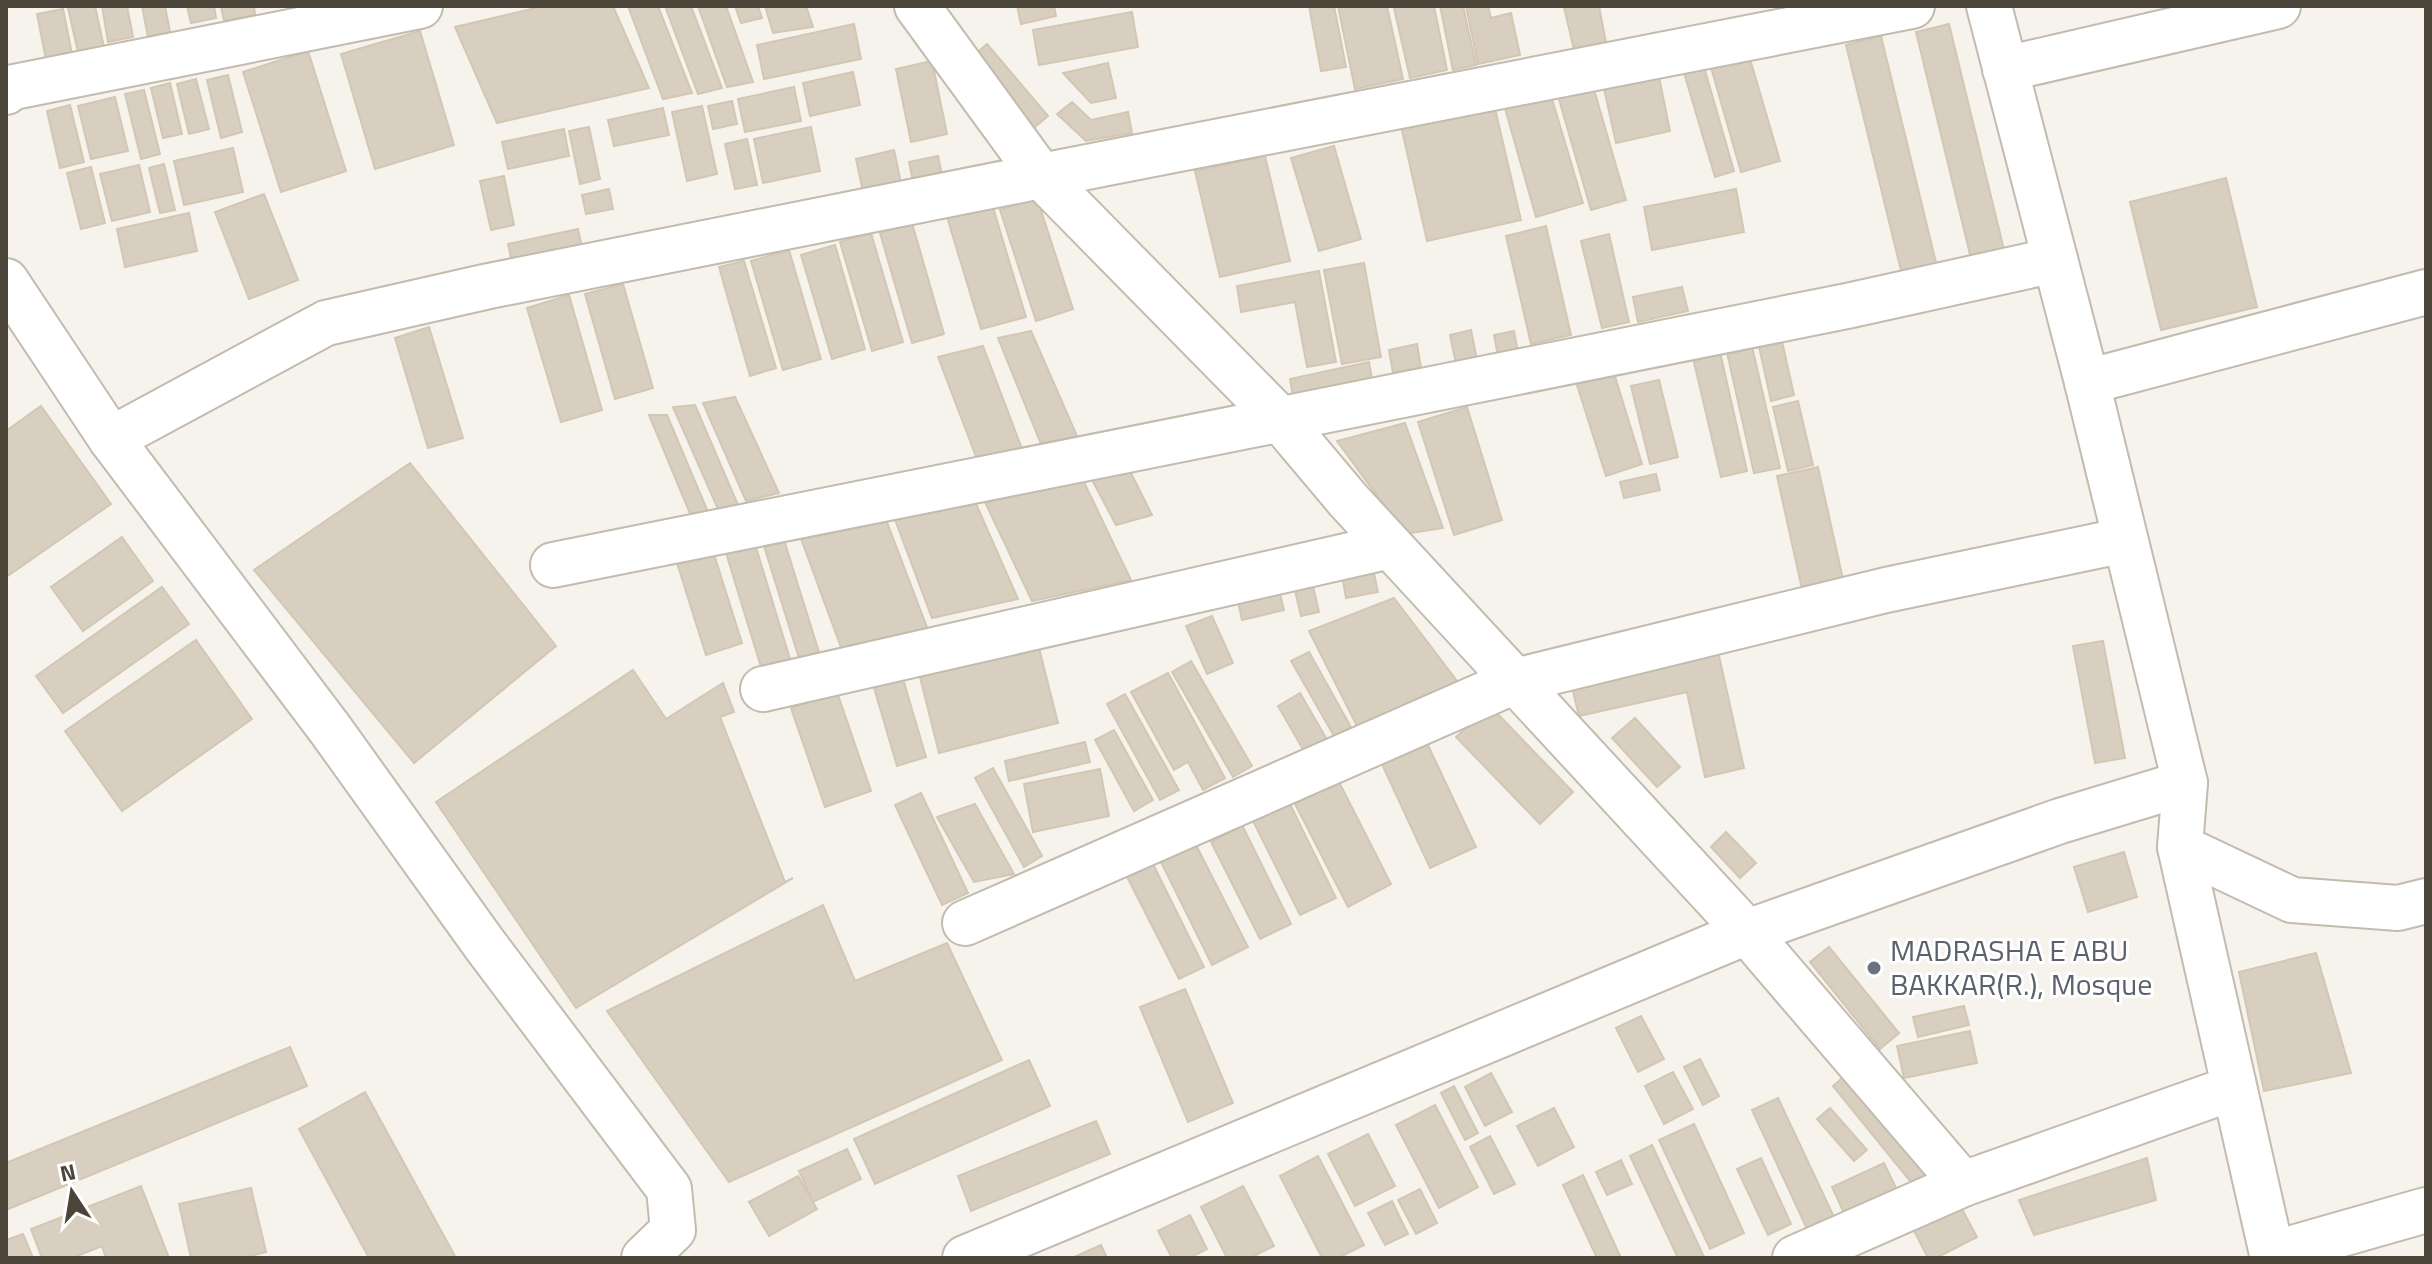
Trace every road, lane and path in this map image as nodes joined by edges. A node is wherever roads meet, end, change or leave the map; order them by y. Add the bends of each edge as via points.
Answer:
1 (420, 6) edge
2 (917, 6) edge
3 (1912, 6) edge
4 (1989, 6) edge
5 (2278, 6) edge
6 (2005, 69) junction
7 (6, 92) edge
8 (1041, 176) junction
9 (2055, 260) junction
10 (6, 281) edge
11 (2426, 292) edge
12 (2087, 382) junction
13 (1279, 418) junction
14 (111, 439) junction
15 (2125, 540) junction
16 (1390, 546) junction
17 (553, 565) dead end
18 (1515, 681) junction
19 (763, 689) dead end
20 (2185, 783) junction
21 (2180, 847) junction
22 (2426, 901) edge
23 (965, 923) dead end
24 (1747, 932) junction
25 (2233, 1088) junction
26 (1963, 1184) junction
27 (2426, 1210) edge
28 (644, 1258) edge
29 (965, 1258) edge
30 (1795, 1258) edge

1 - 7 street
2 - 8 street
3 - 8 street
4 - 6 street
5 - 6 street
6 - 9 street
8 - 13 street
8 - 14 street via 326,323
9 - 12 street
9 - 13 street
10 - 14 street
11 - 12 street
12 - 15 street
13 - 16 street
13 - 17 street
14 - 28 street via 669,1189 673,1230
15 - 18 street via 1886,590
15 - 20 street
16 - 18 street
16 - 19 street
18 - 23 street
18 - 24 street
20 - 21 street
20 - 24 street via 2060,821
21 - 22 street via 2292,900 2398,908
21 - 25 street
24 - 26 street
24 - 29 street
25 - 26 street
25 - 27 street via 2272,1254
26 - 30 street

